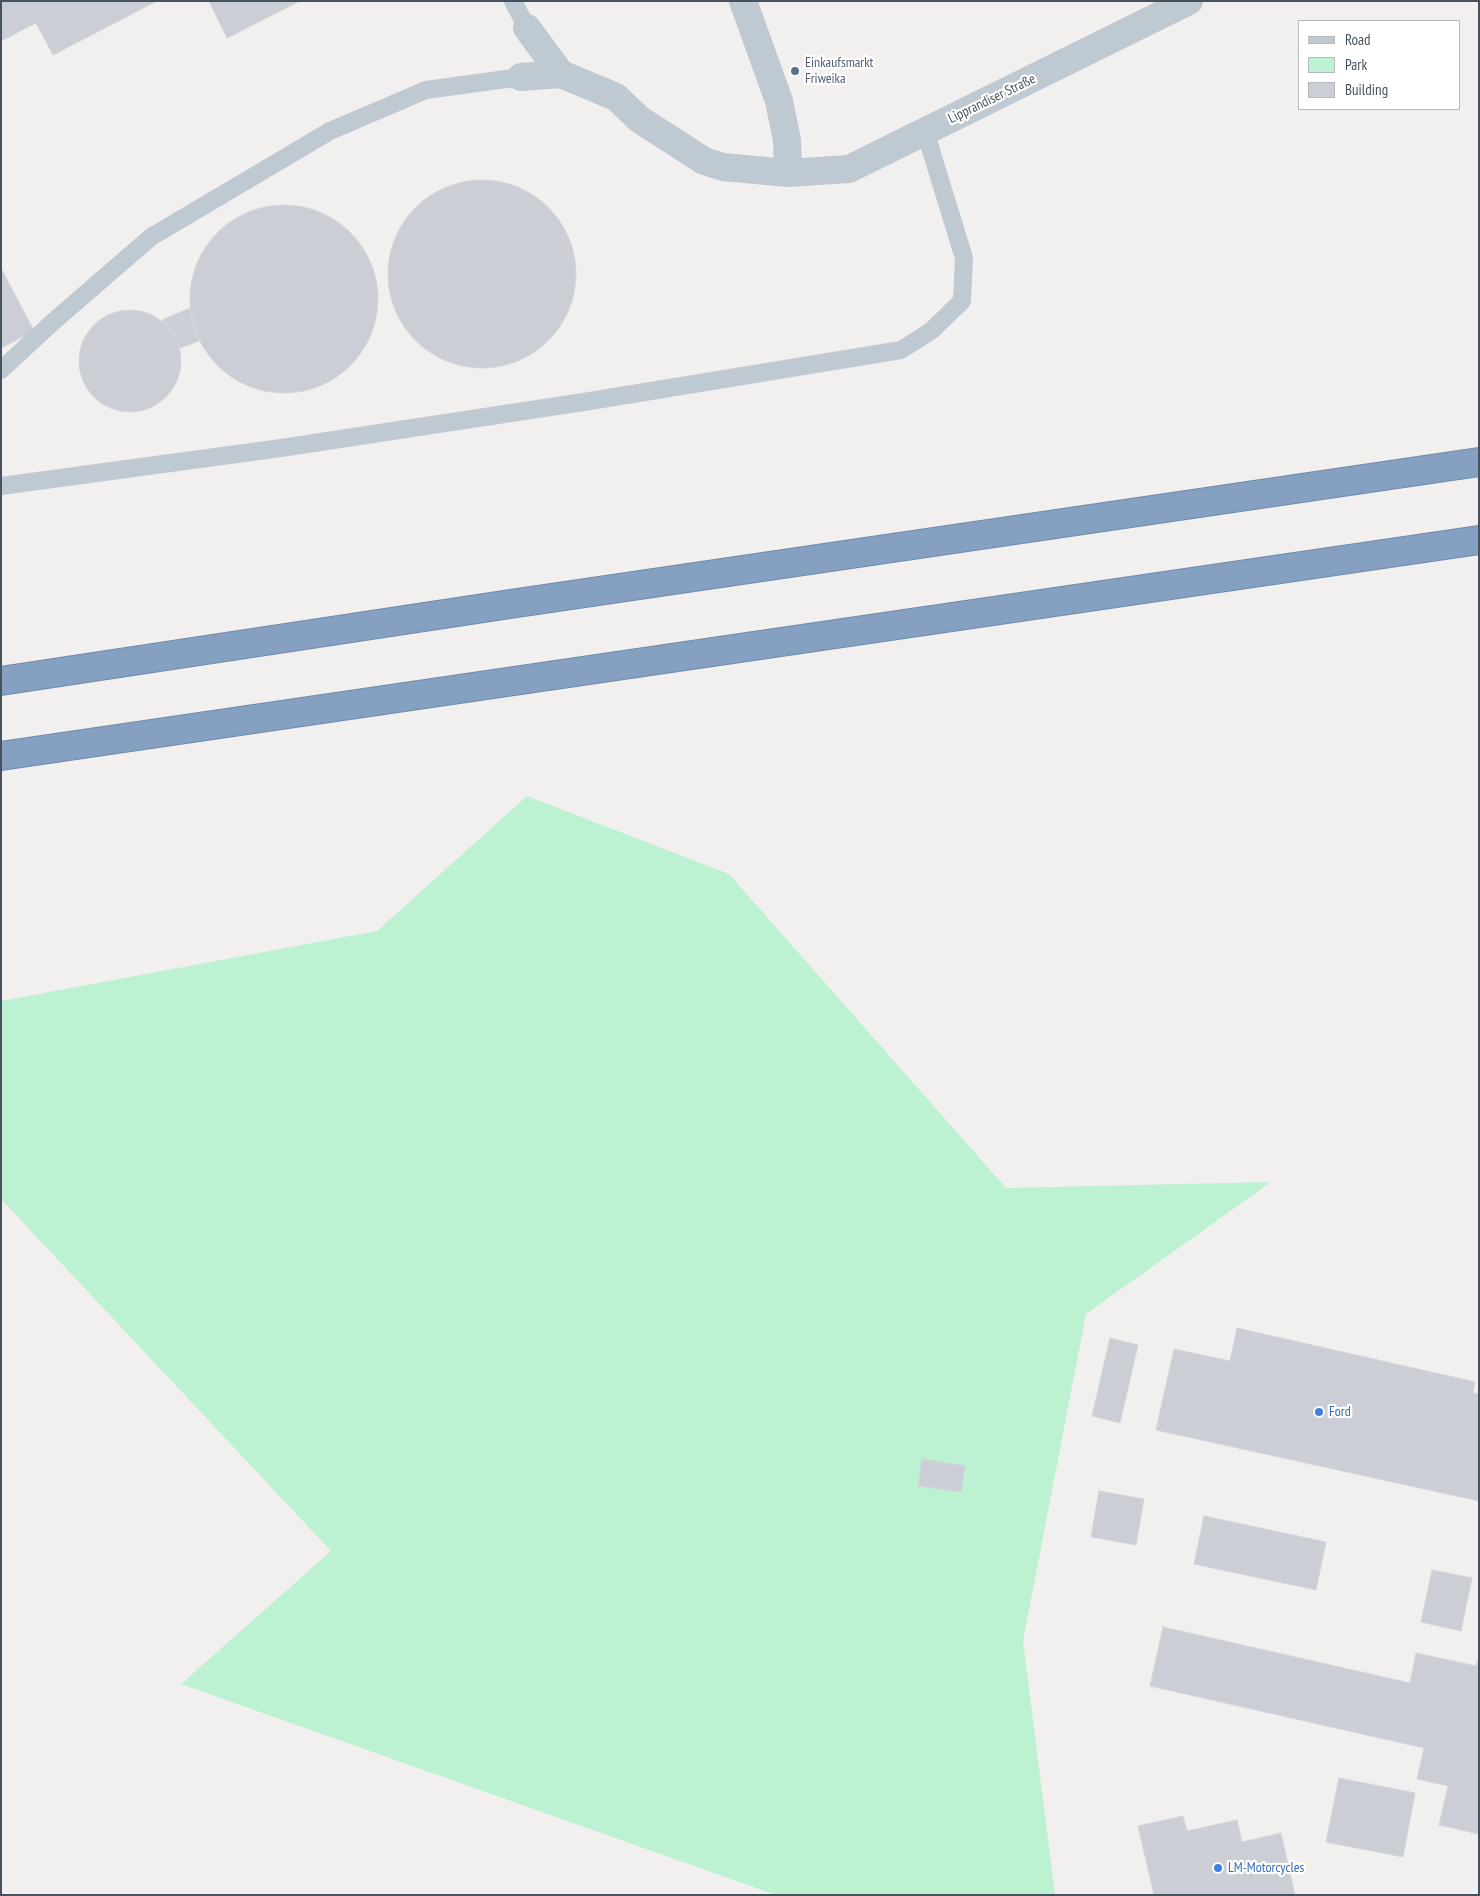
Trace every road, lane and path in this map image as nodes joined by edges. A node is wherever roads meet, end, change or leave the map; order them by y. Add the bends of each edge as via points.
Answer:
1 (513, 1) edge
2 (743, 1) edge
3 (1189, 1) edge
4 (527, 28) joint
5 (560, 74) junction
6 (521, 77) joint
7 (925, 131) junction
8 (788, 173) junction
9 (1, 370) edge
10 (1479, 441) edge
11 (1479, 462) edge
12 (1384, 475) junction
13 (1, 486) edge
14 (1479, 540) edge
15 (1, 681) edge
16 (1, 756) edge

1 - 4 lane
2 - 8 street via 779,102 787,140
3 - 7 street, Lipprandiser Straße
4 - 5 street
5 - 6 street
5 - 8 street, Lipprandiser Straße via 616,97 639,119 704,161 723,167
6 - 9 lane via 426,90 330,131 151,237
7 - 8 street, Lipprandiser Straße via 849,169
7 - 13 lane via 964,258 962,301 931,331 901,350 523,412
10 - 12 highway
11 - 12 highway
12 - 15 highway
14 - 16 highway

